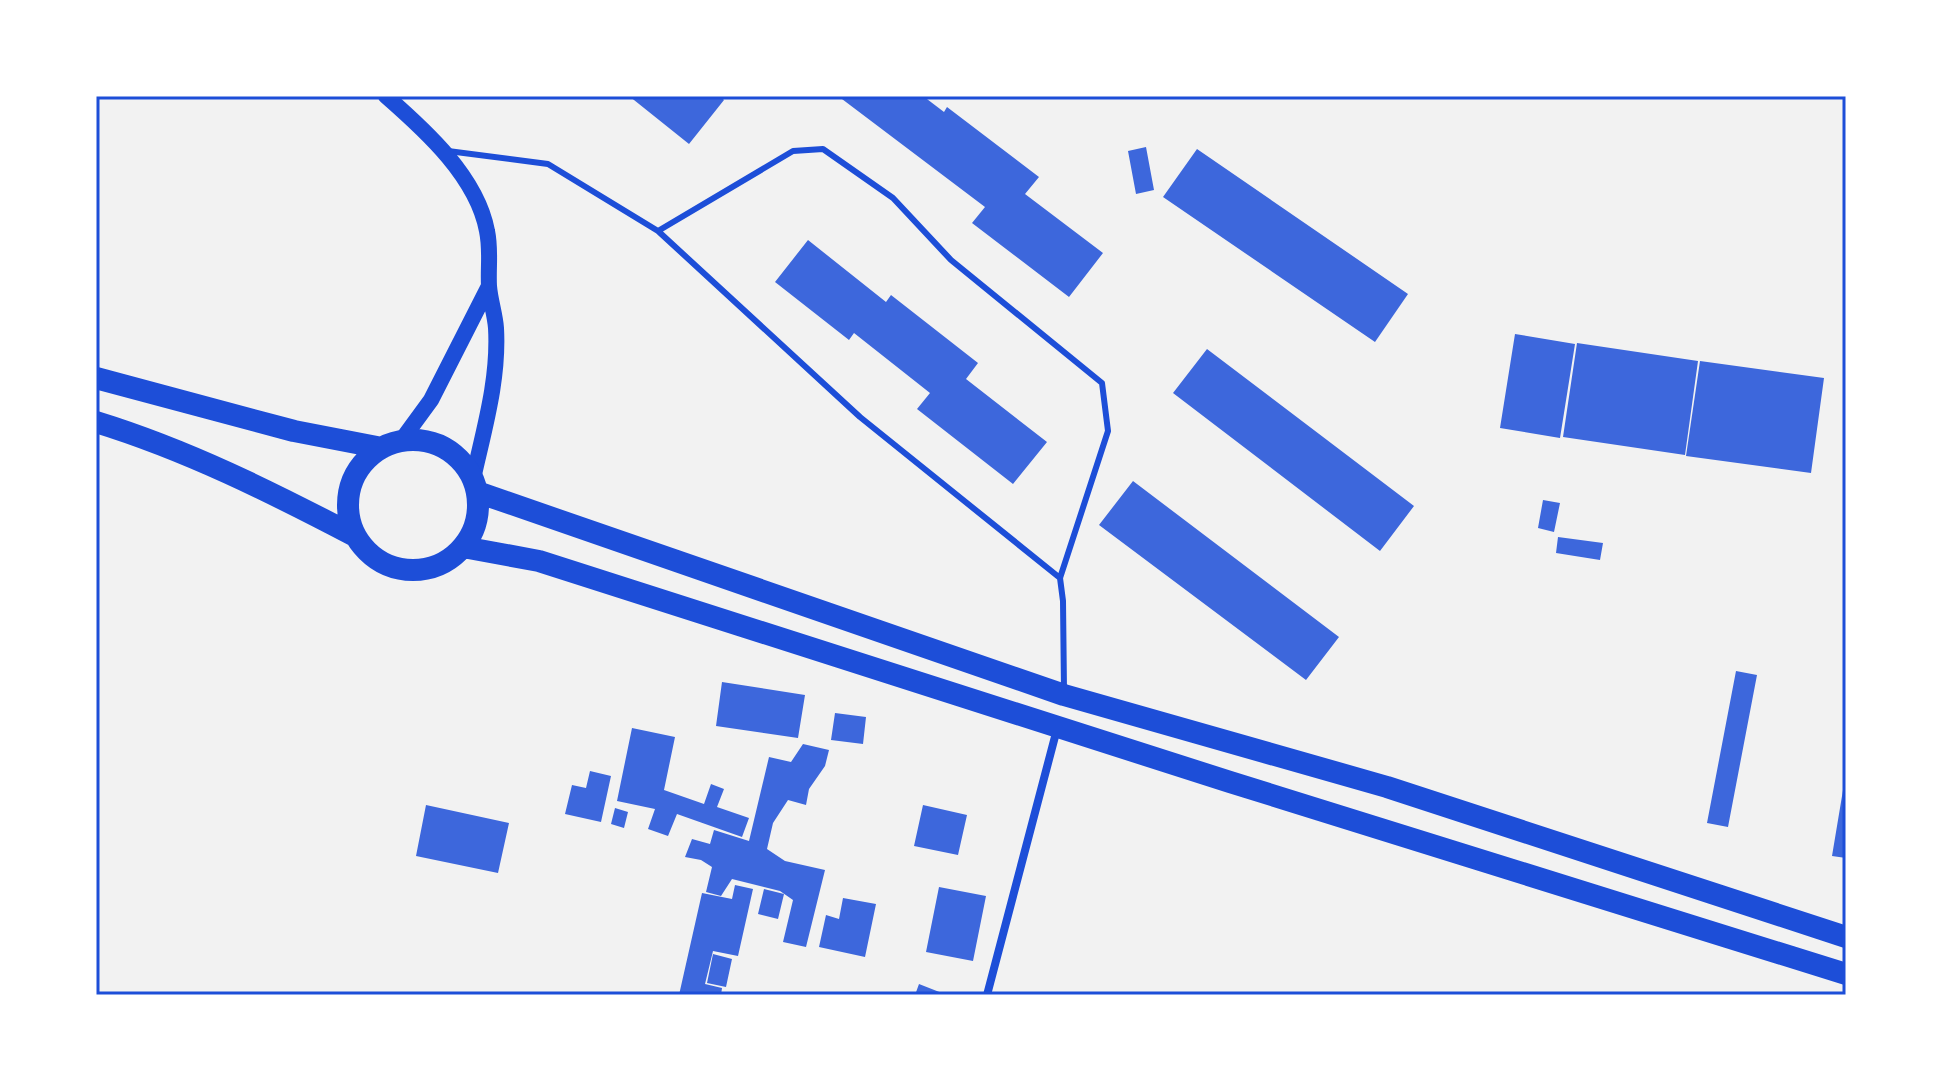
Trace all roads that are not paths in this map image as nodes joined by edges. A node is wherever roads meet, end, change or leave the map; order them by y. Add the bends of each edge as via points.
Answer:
1 (386, 96) edge
2 (444, 151) junction
3 (658, 231) junction
4 (489, 286) junction
5 (96, 378) edge
6 (96, 422) edge
7 (391, 444) junction
8 (475, 485) junction
9 (355, 536) junction
10 (463, 547) junction
11 (1846, 565) edge
12 (1060, 578) junction
13 (1846, 597) edge
14 (1064, 695) junction
15 (1058, 728) junction
16 (1846, 937) edge
17 (1846, 974) edge
18 (987, 995) edge

1 - 2 main road
2 - 3 lane via 548,164
2 - 4 main road via 476,200 486,228
3 - 12 lane via 860,417
3 - 12 lane via 793,151 823,149 893,198 951,260 1102,383 1108,431
4 - 7 main road via 431,400
4 - 8 main road via 496,327 495,380
5 - 7 highway via 294,431
6 - 9 highway via 226,471
7 - 8 highway via 423,441 443,448 461,460
7 - 9 highway via 363,464 350,487 347,504
8 - 10 highway via 477,521
8 - 14 highway
9 - 10 highway via 377,560 407,570 438,566
10 - 15 highway via 539,561
11 - 13 lane
12 - 14 lane
14 - 16 highway via 1387,787
15 - 17 highway
15 - 18 street

